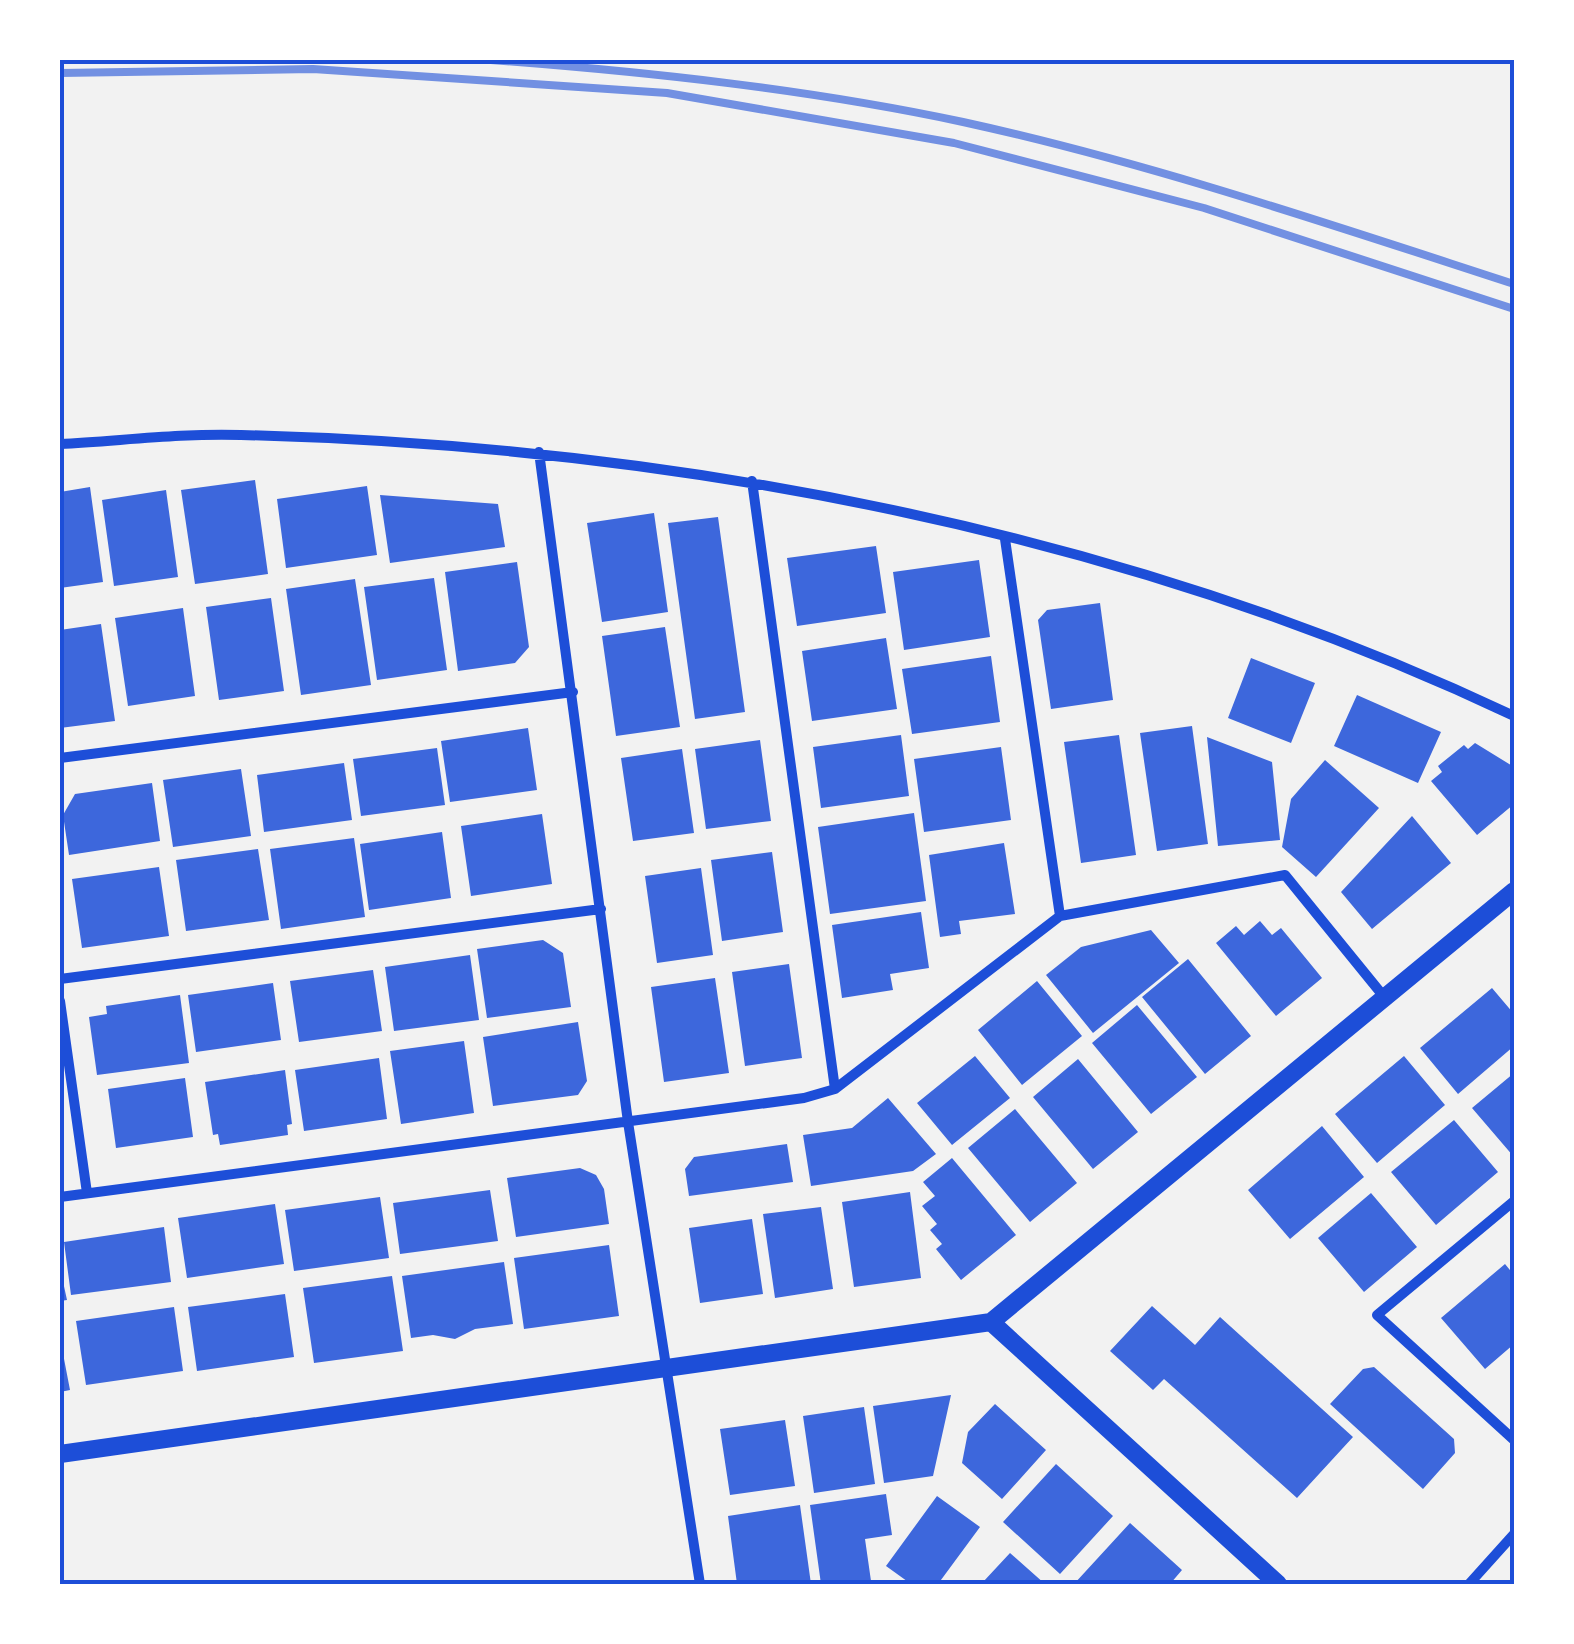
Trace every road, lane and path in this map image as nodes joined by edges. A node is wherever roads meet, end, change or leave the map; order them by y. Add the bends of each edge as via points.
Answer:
1 (60, 444) edge
2 (539, 452) junction
3 (752, 481) junction
4 (1006, 538) junction
5 (572, 692) junction
6 (1514, 716) edge
7 (60, 758) edge
8 (1514, 891) edge
9 (601, 909) junction
10 (1060, 916) junction
11 (60, 979) edge
12 (1386, 1000) junction
13 (60, 1001) edge
14 (835, 1089) junction
15 (628, 1122) junction
16 (87, 1193) junction
17 (60, 1197) edge
18 (1514, 1201) edge
19 (991, 1322) junction
20 (668, 1368) junction
21 (1514, 1440) edge
22 (60, 1454) edge
23 (1514, 1534) edge
24 (700, 1584) edge
25 (1278, 1584) edge
26 (1468, 1584) edge

1 - 2 street via 238,435
2 - 3 street
2 - 5 street
3 - 4 street
3 - 14 street
4 - 6 street via 1234,602 1396,660
4 - 10 street
5 - 7 street
5 - 9 street
8 - 12 street
9 - 11 street
9 - 15 street
10 - 12 street via 1284,875
10 - 14 street
12 - 19 street
13 - 16 street
14 - 15 street
15 - 16 street
15 - 20 street
16 - 17 street
18 - 21 street via 1378,1315
19 - 20 street
19 - 25 street
20 - 22 street
20 - 24 street
23 - 26 street

